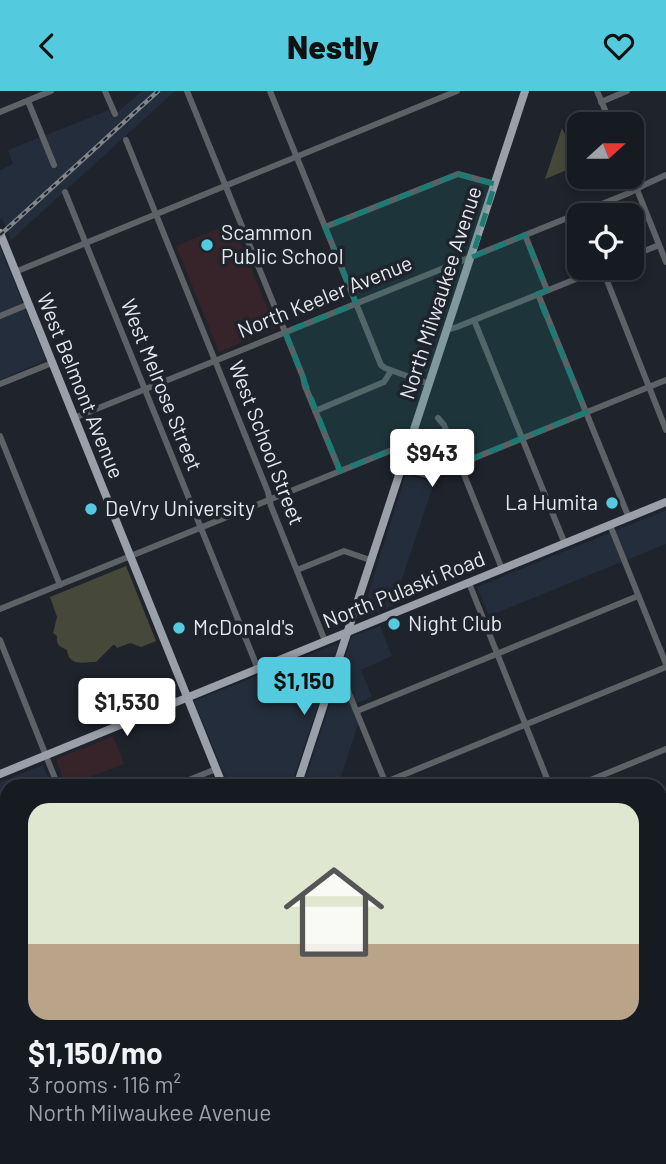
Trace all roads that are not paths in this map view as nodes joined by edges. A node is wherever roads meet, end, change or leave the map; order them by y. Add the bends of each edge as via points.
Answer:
1 (51, 91) edge
2 (105, 91) edge
3 (187, 91) edge
4 (270, 91) edge
5 (457, 91) edge
6 (525, 91) edge
7 (597, 91) edge
8 (627, 91) edge
9 (435, 96) edge
10 (28, 101) junction
11 (601, 101) junction
12 (0, 112) edge
13 (606, 112) edge
14 (115, 114) dead end
15 (127, 140) dead end
16 (297, 157) junction
17 (54, 165) dead end
18 (666, 175) edge
19 (495, 184) junction
20 (644, 185) edge
21 (226, 186) junction
22 (636, 189) joint
23 (65, 192) dead end
24 (605, 203) edge
25 (156, 214) junction
26 (567, 219) edge
27 (325, 227) junction
28 (0, 233) edge
29 (525, 235) junction
30 (85, 243) junction
31 (659, 245) junction
32 (644, 251) edge
33 (472, 257) junction
34 (666, 262) edge
35 (15, 272) junction
36 (572, 280) edge
37 (607, 280) edge
38 (547, 290) junction
39 (538, 294) junction
40 (29, 304) junction
41 (356, 304) junction
42 (0, 316) edge
43 (474, 320) junction
44 (447, 330) junction
45 (285, 332) junction
46 (215, 361) junction
47 (52, 363) junction
48 (391, 371) junction
49 (666, 380) edge
50 (0, 384) edge
51 (429, 384) junction
52 (649, 387) junction
53 (144, 389) junction
54 (315, 411) junction
55 (586, 412) junction
56 (74, 418) junction
57 (438, 418) dead end
58 (666, 429) edge
59 (0, 436) edge
60 (522, 438) junction
61 (409, 448) junction
62 (459, 464) junction
63 (403, 468) junction
64 (340, 471) junction
65 (270, 500) junction
66 (666, 502) edge
67 (629, 517) junction
68 (610, 525) junction
69 (200, 528) junction
70 (565, 544) junction
71 (130, 556) junction
72 (370, 560) junction
73 (502, 569) junction
74 (297, 571) junction
75 (469, 583) junction
76 (60, 585) junction
77 (638, 596) junction
78 (0, 609) edge
79 (346, 633) junction
80 (0, 641) edge
81 (326, 641) junction
82 (497, 654) junction
83 (337, 663) junction
84 (666, 666) edge
85 (258, 669) junction
86 (187, 698) junction
87 (357, 711) junction
88 (525, 725) junction
89 (666, 749) edge
90 (46, 755) junction
91 (216, 769) junction
92 (0, 774) edge
93 (55, 779) edge
94 (191, 779) edge
95 (220, 779) edge
96 (299, 779) edge
97 (384, 779) edge
98 (398, 779) edge
99 (547, 779) edge
100 (593, 779) edge

1 - 10 street
2 - 14 street
3 - 21 street
4 - 16 street
5 - 9 street
6 - 19 main road, North Milwaukee Avenue
7 - 11 street
8 - 11 street
9 - 16 street
10 - 12 street
10 - 17 street
11 - 13 street
15 - 25 street, West School Street
16 - 21 street
16 - 27 street
18 - 20 street, North Keeler Avenue
19 - 27 street via 458,174
19 - 33 main road, North Milwaukee Avenue
21 - 25 street
21 - 45 street
22 - 24 street, North Keeler Avenue
22 - 31 street
23 - 30 street, West Melrose Street
25 - 30 street
25 - 46 street, West School Street
26 - 29 street, North Keeler Avenue
27 - 41 street
28 - 35 main road, West Belmont Avenue
29 - 33 street, North Keeler Avenue
29 - 38 street
30 - 35 street
30 - 53 street, West Melrose Street
31 - 32 street
31 - 34 street
33 - 41 street, North Keeler Avenue
33 - 44 main road, North Milwaukee Avenue
35 - 40 main road, West Belmont Avenue
36 - 38 street
37 - 52 street
38 - 39 street
39 - 43 street
39 - 55 street
40 - 42 street
40 - 47 main road, West Belmont Avenue
41 - 45 street, North Keeler Avenue
41 - 48 street via 381,365
43 - 44 street
43 - 60 street
44 - 51 main road, North Milwaukee Avenue
45 - 46 street, North Keeler Avenue
45 - 54 street
46 - 53 street, North Keeler Avenue
46 - 65 street, West School Street
47 - 50 street
47 - 56 main road, West Belmont Avenue
48 - 51 street
48 - 54 street via 384,382
49 - 52 street
51 - 61 main road, North Milwaukee Avenue
52 - 55 street
52 - 58 street
53 - 56 street, North Keeler Avenue
53 - 69 street, West Melrose Street
54 - 64 street
55 - 60 street
55 - 67 street
56 - 71 main road, West Belmont Avenue
57 - 62 street
59 - 76 street
60 - 62 street
60 - 70 street
61 - 63 main road, North Milwaukee Avenue
61 - 64 street via 402,446
62 - 63 street via 430,476
62 - 73 street
63 - 72 main road, North Milwaukee Avenue
64 - 65 street
65 - 69 street
65 - 74 street, West School Street
66 - 67 main road, North Pulaski Road
67 - 68 main road, North Pulaski Road
68 - 70 main road, North Pulaski Road
68 - 77 street
69 - 71 street
69 - 85 street, West Melrose Street
70 - 73 main road, North Pulaski Road
71 - 76 street
71 - 86 main road, West Belmont Avenue
72 - 74 street via 344,551
72 - 79 main road, North Milwaukee Avenue
73 - 75 main road, North Pulaski Road
74 - 81 street, West School Street
75 - 79 main road, North Pulaski Road
75 - 82 street
76 - 78 street
77 - 82 street
77 - 84 street
79 - 81 main road, North Pulaski Road
79 - 83 main road, North Milwaukee Avenue
80 - 90 street
81 - 85 main road, North Pulaski Road
82 - 87 street
82 - 88 street
83 - 87 street
83 - 96 main road, North Milwaukee Avenue
84 - 88 street
85 - 86 main road, North Pulaski Road
86 - 90 main road, North Pulaski Road
86 - 91 main road, West Belmont Avenue
87 - 97 street
88 - 98 street
88 - 99 street
89 - 100 street
90 - 92 main road, North Pulaski Road
90 - 93 street
91 - 94 street
91 - 95 main road, West Belmont Avenue

